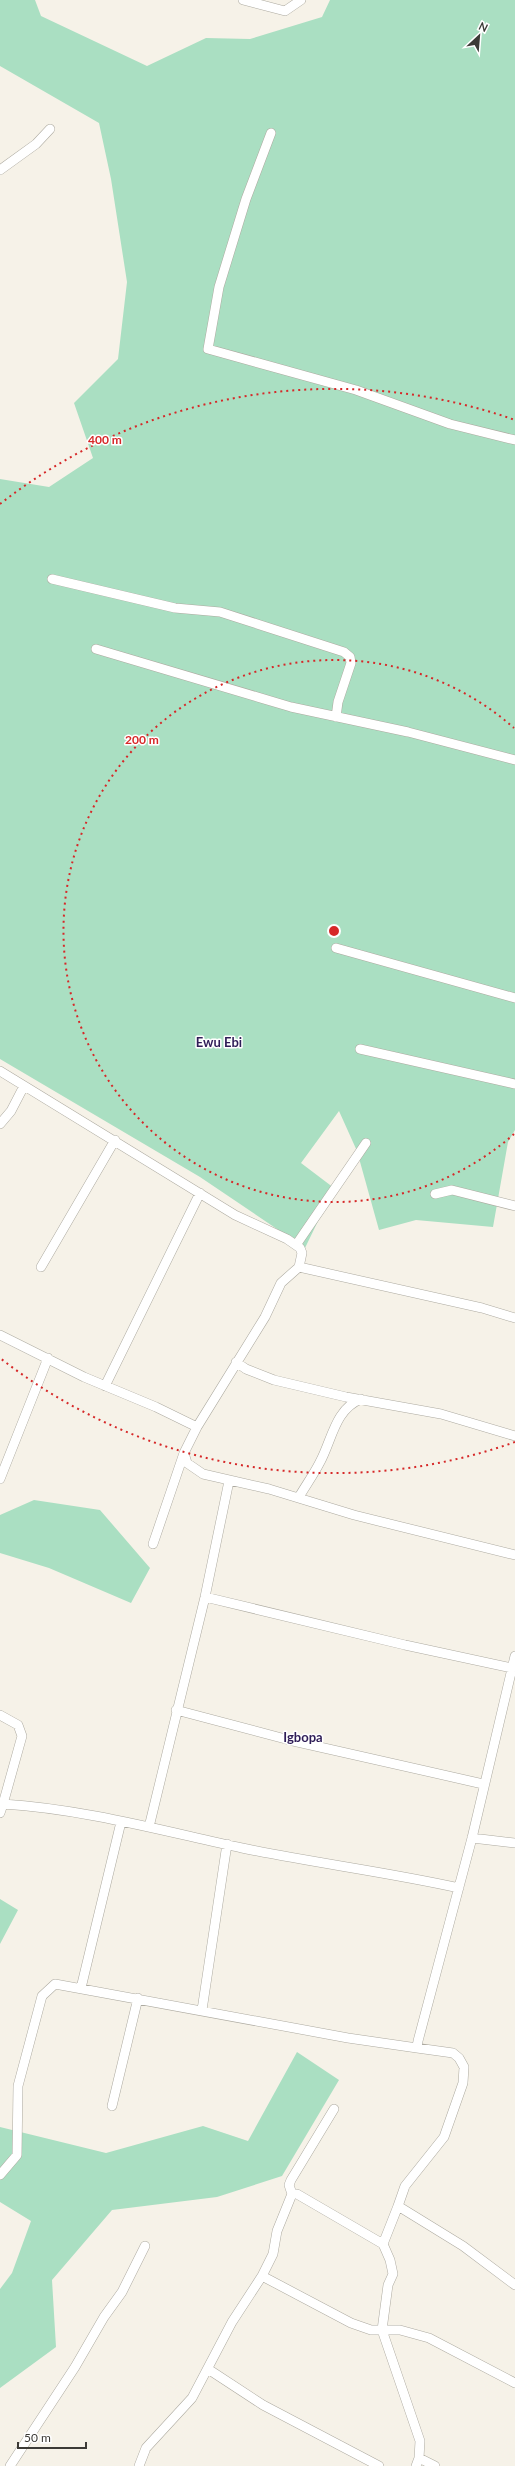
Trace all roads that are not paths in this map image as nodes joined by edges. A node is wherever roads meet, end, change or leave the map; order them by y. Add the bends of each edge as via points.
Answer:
1 (243, 0) edge
2 (301, 0) edge
3 (50, 129) dead end
4 (271, 133) dead end
5 (0, 170) edge
6 (515, 440) edge
7 (52, 579) dead end
8 (96, 649) dead end
9 (336, 717) junction
10 (515, 760) edge
11 (336, 948) dead end
12 (515, 998) edge
13 (360, 1049) dead end
14 (0, 1071) edge
15 (515, 1084) edge
16 (24, 1086) junction
17 (0, 1124) edge
18 (115, 1140) junction
19 (366, 1143) dead end
20 (200, 1193) junction
21 (435, 1194) dead end
22 (515, 1206) edge
23 (296, 1245) junction
24 (41, 1266) dead end
25 (299, 1267) junction
26 (515, 1318) edge
27 (0, 1336) edge
28 (48, 1358) junction
29 (236, 1362) junction
30 (106, 1386) junction
31 (362, 1399) junction
32 (197, 1427) junction
33 (515, 1436) edge
34 (184, 1453) junction
35 (0, 1479) edge
36 (229, 1481) junction
37 (299, 1497) junction
38 (153, 1544) dead end
39 (515, 1555) edge
40 (205, 1597) junction
41 (515, 1656) edge
42 (512, 1668) junction
43 (176, 1710) junction
44 (0, 1715) edge
45 (483, 1784) junction
46 (2, 1809) edge
47 (121, 1822) junction
48 (149, 1827) junction
49 (472, 1838) junction
50 (515, 1843) edge
51 (227, 1844) junction
52 (459, 1888) junction
53 (81, 1988) junction
54 (138, 1998) junction
55 (202, 2010) junction
56 (417, 2048) junction
57 (112, 2106) dead end
58 (334, 2109) dead end
59 (0, 2175) edge
60 (292, 2194) junction
61 (398, 2206) junction
62 (383, 2244) junction
63 (145, 2246) dead end
64 (262, 2276) junction
65 (515, 2285) edge
66 (382, 2330) junction
67 (208, 2369) junction
68 (515, 2383) edge
69 (418, 2462) edge
70 (10, 2466) edge
71 (140, 2466) edge
72 (379, 2466) edge
73 (435, 2466) edge

1 - 2 street via 285,11
3 - 5 street via 36,144
4 - 6 street via 246,199 219,287 208,349 356,390 450,424
7 - 9 street via 175,608 220,612 344,652 352,663 338,702
8 - 9 street via 278,704
9 - 10 street
11 - 12 street
13 - 15 street
14 - 16 street
16 - 17 street via 11,1111
16 - 18 street
18 - 20 street
18 - 24 street
19 - 23 street
20 - 23 street via 235,1215 267,1228
20 - 30 street
21 - 22 street via 452,1190
23 - 25 street via 302,1253
25 - 26 street via 482,1308
25 - 29 street via 281,1283 265,1317
27 - 28 street
28 - 30 street
28 - 35 street
29 - 31 street via 246,1369 274,1380
29 - 32 street
30 - 32 street
31 - 33 street via 441,1414
31 - 37 street via 349,1405 343,1412 321,1462
32 - 34 street
34 - 36 street via 187,1463 199,1471
34 - 38 street
36 - 37 street
36 - 40 street
37 - 39 street via 354,1515
40 - 42 street
40 - 43 street
41 - 42 street
42 - 45 street
43 - 45 street via 293,1742
43 - 48 street
44 - 46 street via 18,1726 22,1736
45 - 49 street
46 - 47 street via 59,1809
47 - 48 street
47 - 53 street
48 - 51 street
49 - 50 street
49 - 52 street
51 - 52 street
51 - 55 street
52 - 56 street via 420,2027
53 - 54 street
53 - 59 street via 56,1984 42,1996 18,2086 17,2155
54 - 55 street
54 - 57 street
55 - 56 street via 348,2038
56 - 61 street via 453,2053 464,2067 463,2082 444,2137 406,2186
58 - 60 street via 291,2180 289,2185
60 - 62 street via 297,2194
60 - 64 street via 278,2231 273,2254
61 - 62 street
61 - 65 street via 463,2246
62 - 66 street via 390,2260 392,2274 388,2285
63 - 70 street via 122,2292
64 - 66 street via 350,2323 371,2330
64 - 67 street via 212,2356
66 - 68 street via 400,2330 429,2338
66 - 69 street via 420,2441
67 - 71 street via 192,2398 146,2448
67 - 72 street via 264,2405
69 - 73 street

